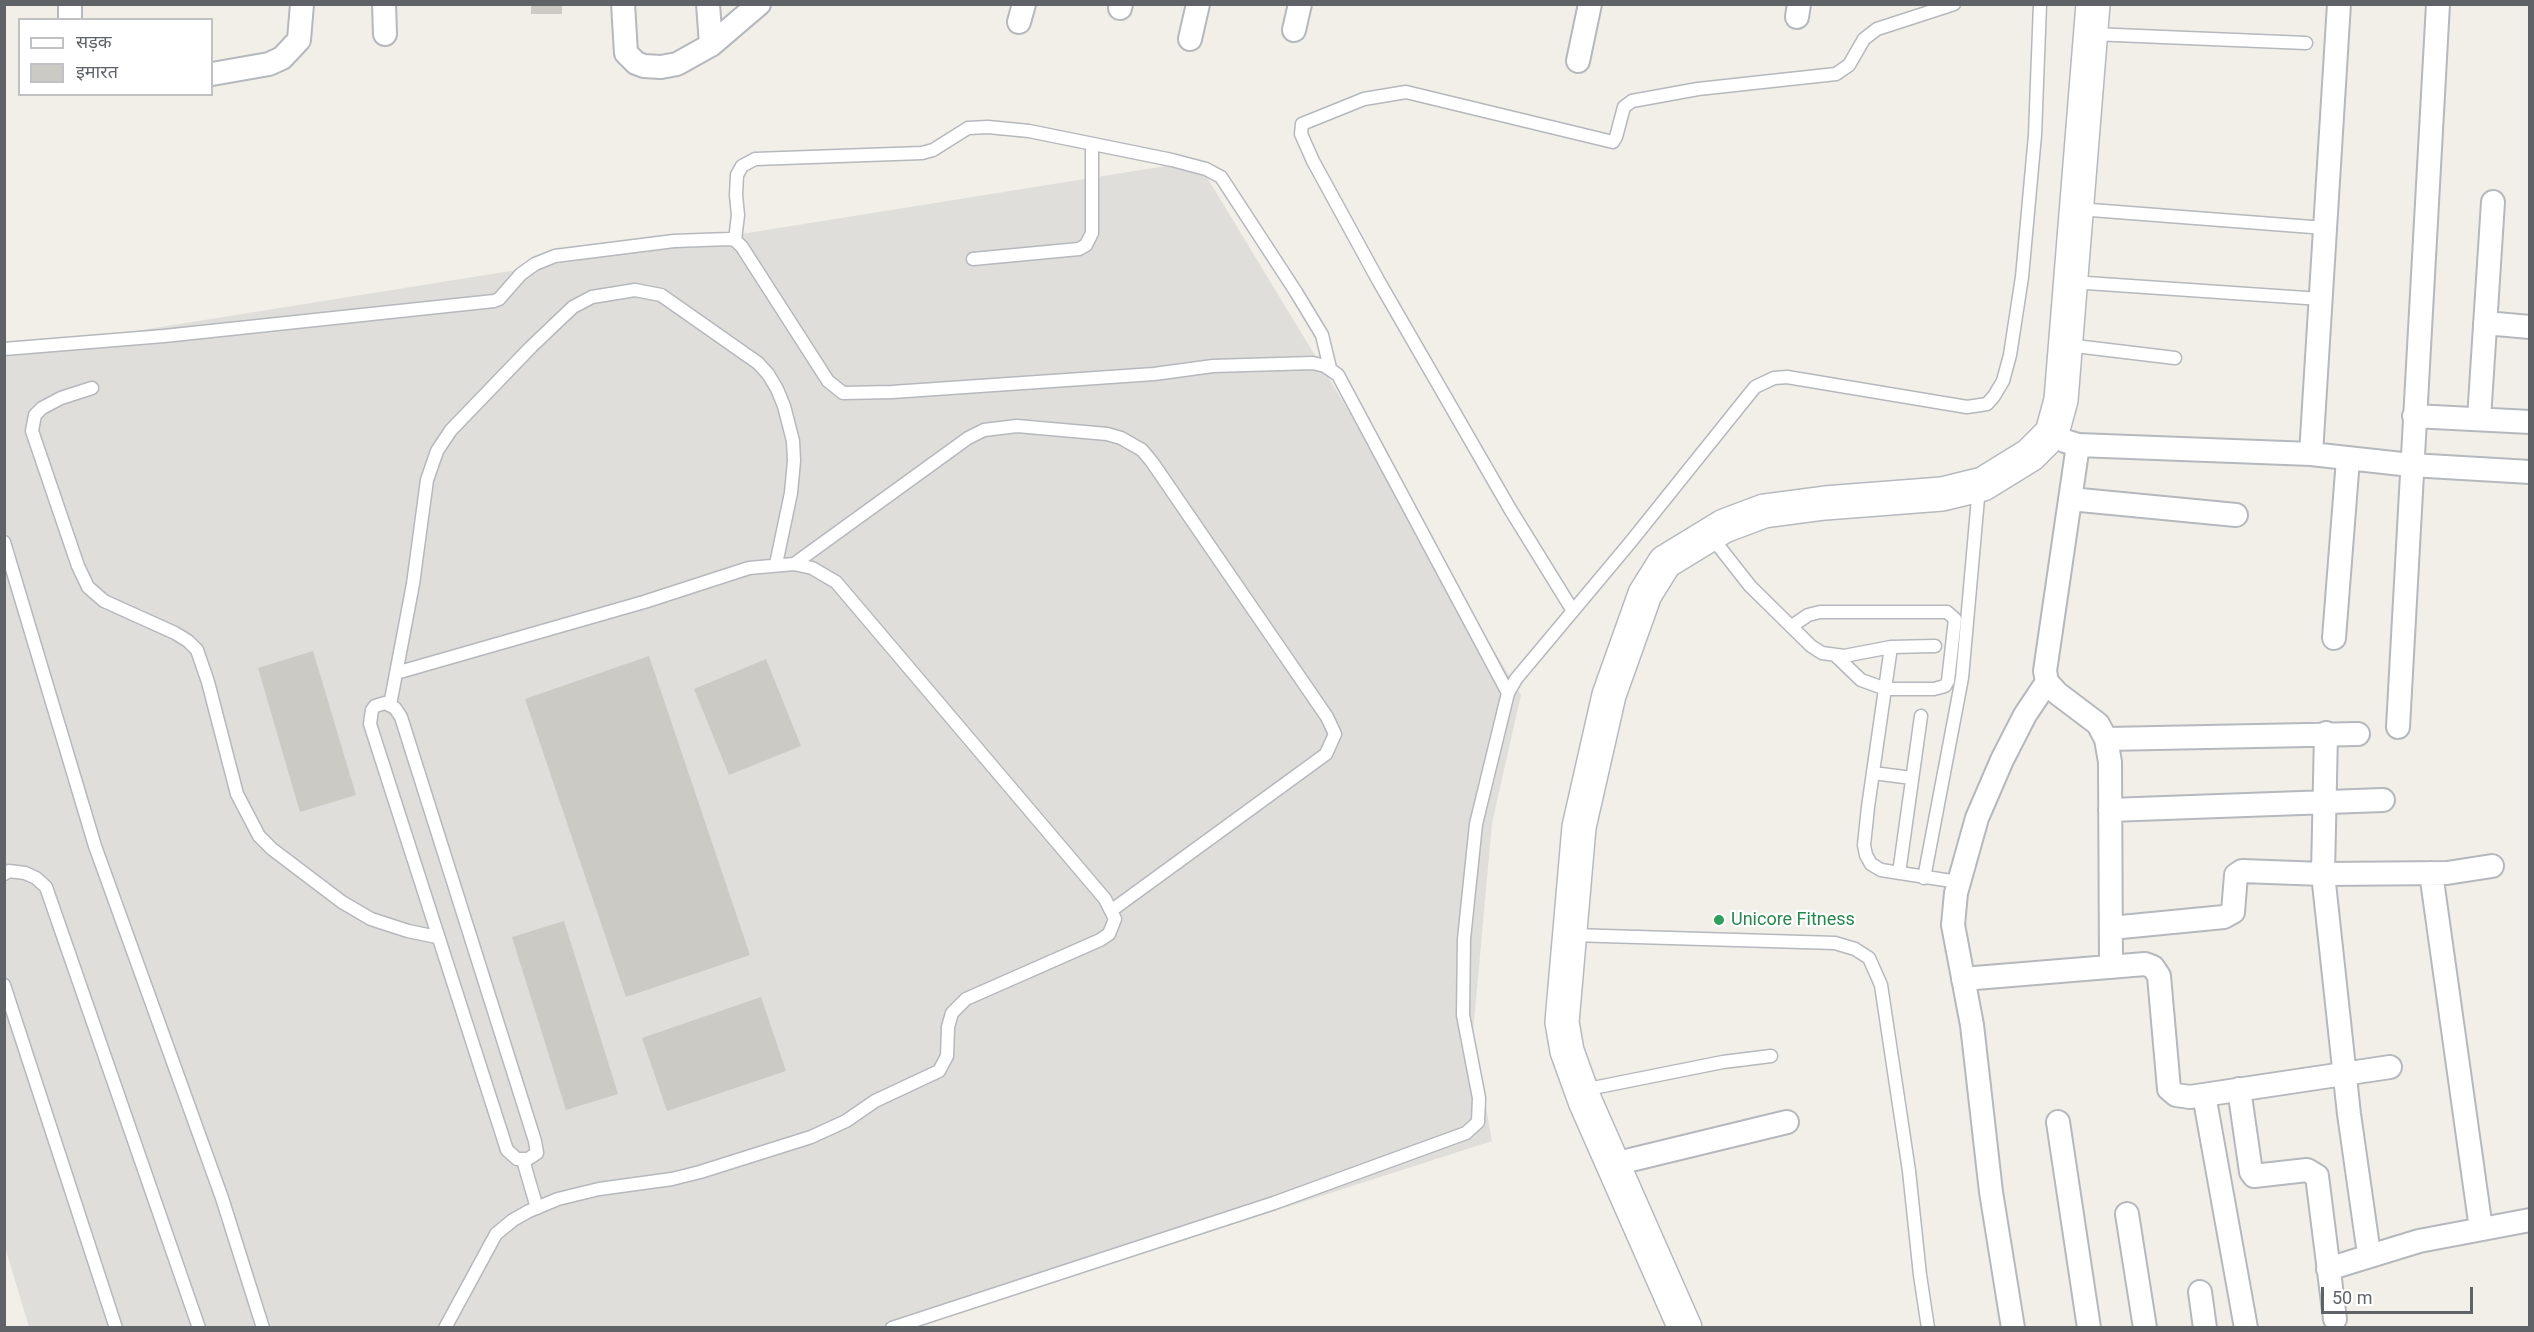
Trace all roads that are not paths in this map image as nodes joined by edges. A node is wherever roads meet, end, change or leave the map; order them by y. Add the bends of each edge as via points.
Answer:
1 (302, 4) edge
2 (384, 4) edge
3 (623, 4) edge
4 (708, 4) edge
5 (759, 4) edge
6 (1198, 4) edge
7 (1300, 4) edge
8 (1590, 4) edge
9 (1954, 4) edge
10 (2040, 4) edge
11 (2339, 4) edge
12 (2438, 4) edge
13 (2092, 19) edge
14 (1294, 30) dead end
15 (385, 34) dead end
16 (1190, 39) dead end
17 (2306, 43) dead end
18 (711, 45) junction
19 (1578, 61) dead end
20 (213, 74) edge
21 (1092, 144) junction
22 (2493, 202) dead end
23 (2077, 209) junction
24 (2325, 228) junction
25 (735, 240) junction
26 (974, 259) dead end
27 (2071, 282) junction
28 (2321, 298) junction
29 (2485, 323) junction
30 (2529, 327) edge
31 (2066, 345) junction
32 (4, 350) edge
33 (2175, 358) dead end
34 (1330, 368) junction
35 (92, 388) dead end
36 (2414, 416) junction
37 (2479, 419) junction
38 (2529, 422) edge
39 (2065, 439) junction
40 (2311, 454) junction
41 (2348, 459) junction
42 (2411, 465) junction
43 (2529, 472) edge
44 (1979, 485) junction
45 (2070, 499) junction
46 (2236, 514) dead end
47 (1709, 534) junction
48 (4, 542) edge
49 (777, 564) junction
50 (794, 564) junction
51 (1573, 611) junction
52 (1792, 626) junction
53 (2334, 638) dead end
54 (1935, 646) dead end
55 (1891, 647) junction
56 (1836, 657) junction
57 (396, 673) junction
58 (2047, 681) junction
59 (1886, 689) junction
60 (1508, 693) junction
61 (390, 705) junction
62 (1921, 716) dead end
63 (2398, 727) dead end
64 (2326, 733) junction
65 (2358, 734) dead end
66 (2106, 739) junction
67 (1874, 773) junction
68 (1912, 778) junction
69 (2383, 800) dead end
70 (2323, 802) junction
71 (2110, 810) junction
72 (2492, 866) dead end
73 (1899, 873) junction
74 (2431, 873) junction
75 (4, 874) edge
76 (2323, 874) junction
77 (1924, 878) junction
78 (1958, 882) junction
79 (1112, 910) junction
80 (2111, 928) junction
81 (1570, 935) junction
82 (438, 937) junction
83 (2111, 967) junction
84 (1963, 979) junction
85 (4, 985) edge
86 (1771, 1056) dead end
87 (2390, 1067) dead end
88 (2345, 1073) junction
89 (2239, 1089) junction
90 (1581, 1090) junction
91 (2204, 1095) junction
92 (1787, 1122) dead end
93 (2058, 1122) dead end
94 (523, 1160) junction
95 (1614, 1164) junction
96 (537, 1208) junction
97 (2127, 1214) dead end
98 (2529, 1220) edge
99 (2481, 1229) junction
100 (2369, 1254) junction
101 (2328, 1269) junction
102 (2200, 1292) dead end
103 (2335, 1318) dead end
104 (116, 1328) edge
105 (199, 1328) edge
106 (263, 1328) edge
107 (445, 1328) edge
108 (892, 1328) edge
109 (1685, 1328) edge
110 (1928, 1328) edge
111 (2013, 1328) edge
112 (2089, 1328) edge
113 (2145, 1328) edge
114 (2205, 1328) edge
115 (2246, 1328) edge

1 - 20 street via 299,40 282,58
2 - 15 street
3 - 18 street via 626,53 636,63 661,67 677,64
4 - 18 street
5 - 18 street
6 - 16 street
7 - 14 street
8 - 19 street
9 - 51 lane via 1877,29 1864,39 1849,65 1836,74 1698,89 1632,101 1624,108 1613,142 1406,92 1364,99 1302,124 1301,134 1313,161 1378,280
10 - 51 lane via 2035,135 2022,277 2010,355 1994,396 1987,404 1967,407 1787,377 1762,382 1735,409
11 - 24 street
12 - 36 street
13 - 17 lane
13 - 23 street
21 - 25 lane via 1009,128 979,127 968,128 922,153 756,159 742,166 737,175
21 - 26 lane via 1092,234 1086,245 1079,249
21 - 34 lane via 1206,169 1221,177 1322,335
22 - 29 street
23 - 24 lane
23 - 27 street
24 - 28 street
25 - 32 lane via 674,241 555,255 521,274 494,301
25 - 34 lane via 828,381 843,393 1154,374 1213,366 1312,363
27 - 28 lane
27 - 31 street
28 - 40 street
29 - 30 street
29 - 37 street
31 - 33 lane
31 - 39 street via 2061,400
34 - 60 lane via 1338,375
35 - 82 lane via 42,408 35,415 32,428 88,587 104,602 175,633 197,650 237,794 259,836 272,849 370,919
36 - 37 street
36 - 42 street
37 - 38 street
39 - 40 street
39 - 44 street
39 - 45 street
40 - 41 street
41 - 42 street
41 - 53 street
42 - 43 street
42 - 63 street
44 - 47 street via 1942,494 1764,511
44 - 77 lane via 1962,678
45 - 46 street
45 - 58 street via 2045,671
47 - 52 lane via 1750,586
47 - 81 street via 1665,562 1645,594 1609,695 1579,827
48 - 106 lane via 95,846 222,1198
49 - 50 lane
49 - 57 lane via 749,568
49 - 57 lane via 794,461 784,406 768,374 661,295 635,291 592,297 573,307 531,347 451,430 437,451 428,480
50 - 79 lane via 812,568 836,582
50 - 79 lane via 984,430 1017,426 1107,434 1121,438 1147,456 1335,734 1326,754
51 - 60 lane
52 - 56 lane via 1811,646
52 - 59 lane via 1820,612 1951,614 1955,619 1954,636 1945,686
54 - 55 lane
55 - 56 lane
55 - 59 lane
56 - 59 lane via 1861,680
57 - 61 lane
58 - 66 street via 2098,724
58 - 78 street via 2002,760 1977,818
59 - 67 lane
60 - 108 lane via 1476,824 1464,939 1463,1015 1480,1108 1478,1122 1466,1133 1274,1203
61 - 82 lane via 375,706 370,724
61 - 94 lane via 401,717 535,1141 537,1152
62 - 68 lane
64 - 65 street
64 - 66 street
64 - 70 street
66 - 71 street
67 - 68 lane
67 - 73 lane via 1866,855 1881,870
68 - 73 lane
69 - 70 street
70 - 71 street
70 - 76 street
71 - 80 street
72 - 74 street
73 - 77 lane
74 - 76 street
74 - 99 street
75 - 105 lane via 25,873 46,887
76 - 80 street via 2242,871 2236,875 2233,912 2224,917
76 - 88 street
77 - 78 lane
78 - 84 street via 1953,925
79 - 96 lane via 1114,926 1100,940 960,1004 952,1013 947,1056 939,1071 875,1101 846,1121 811,1137 700,1172 600,1189
80 - 83 street
81 - 90 street via 1562,1022 1567,1052
81 - 110 lane via 1834,944 1855,949 1869,958 1881,985
82 - 94 lane via 507,1150
83 - 84 street
83 - 91 street via 2153,967 2159,976 2169,1089 2176,1095
84 - 111 street
85 - 104 lane
86 - 90 lane
87 - 88 street
88 - 89 street
88 - 100 street
89 - 91 street
89 - 101 street via 2254,1176 2307,1170 2317,1176
90 - 95 street
91 - 115 street
92 - 95 street
93 - 112 street
94 - 96 lane
95 - 109 street
96 - 107 lane via 496,1234
97 - 113 street
98 - 99 street
99 - 100 street
100 - 101 street
101 - 103 street
102 - 114 street

